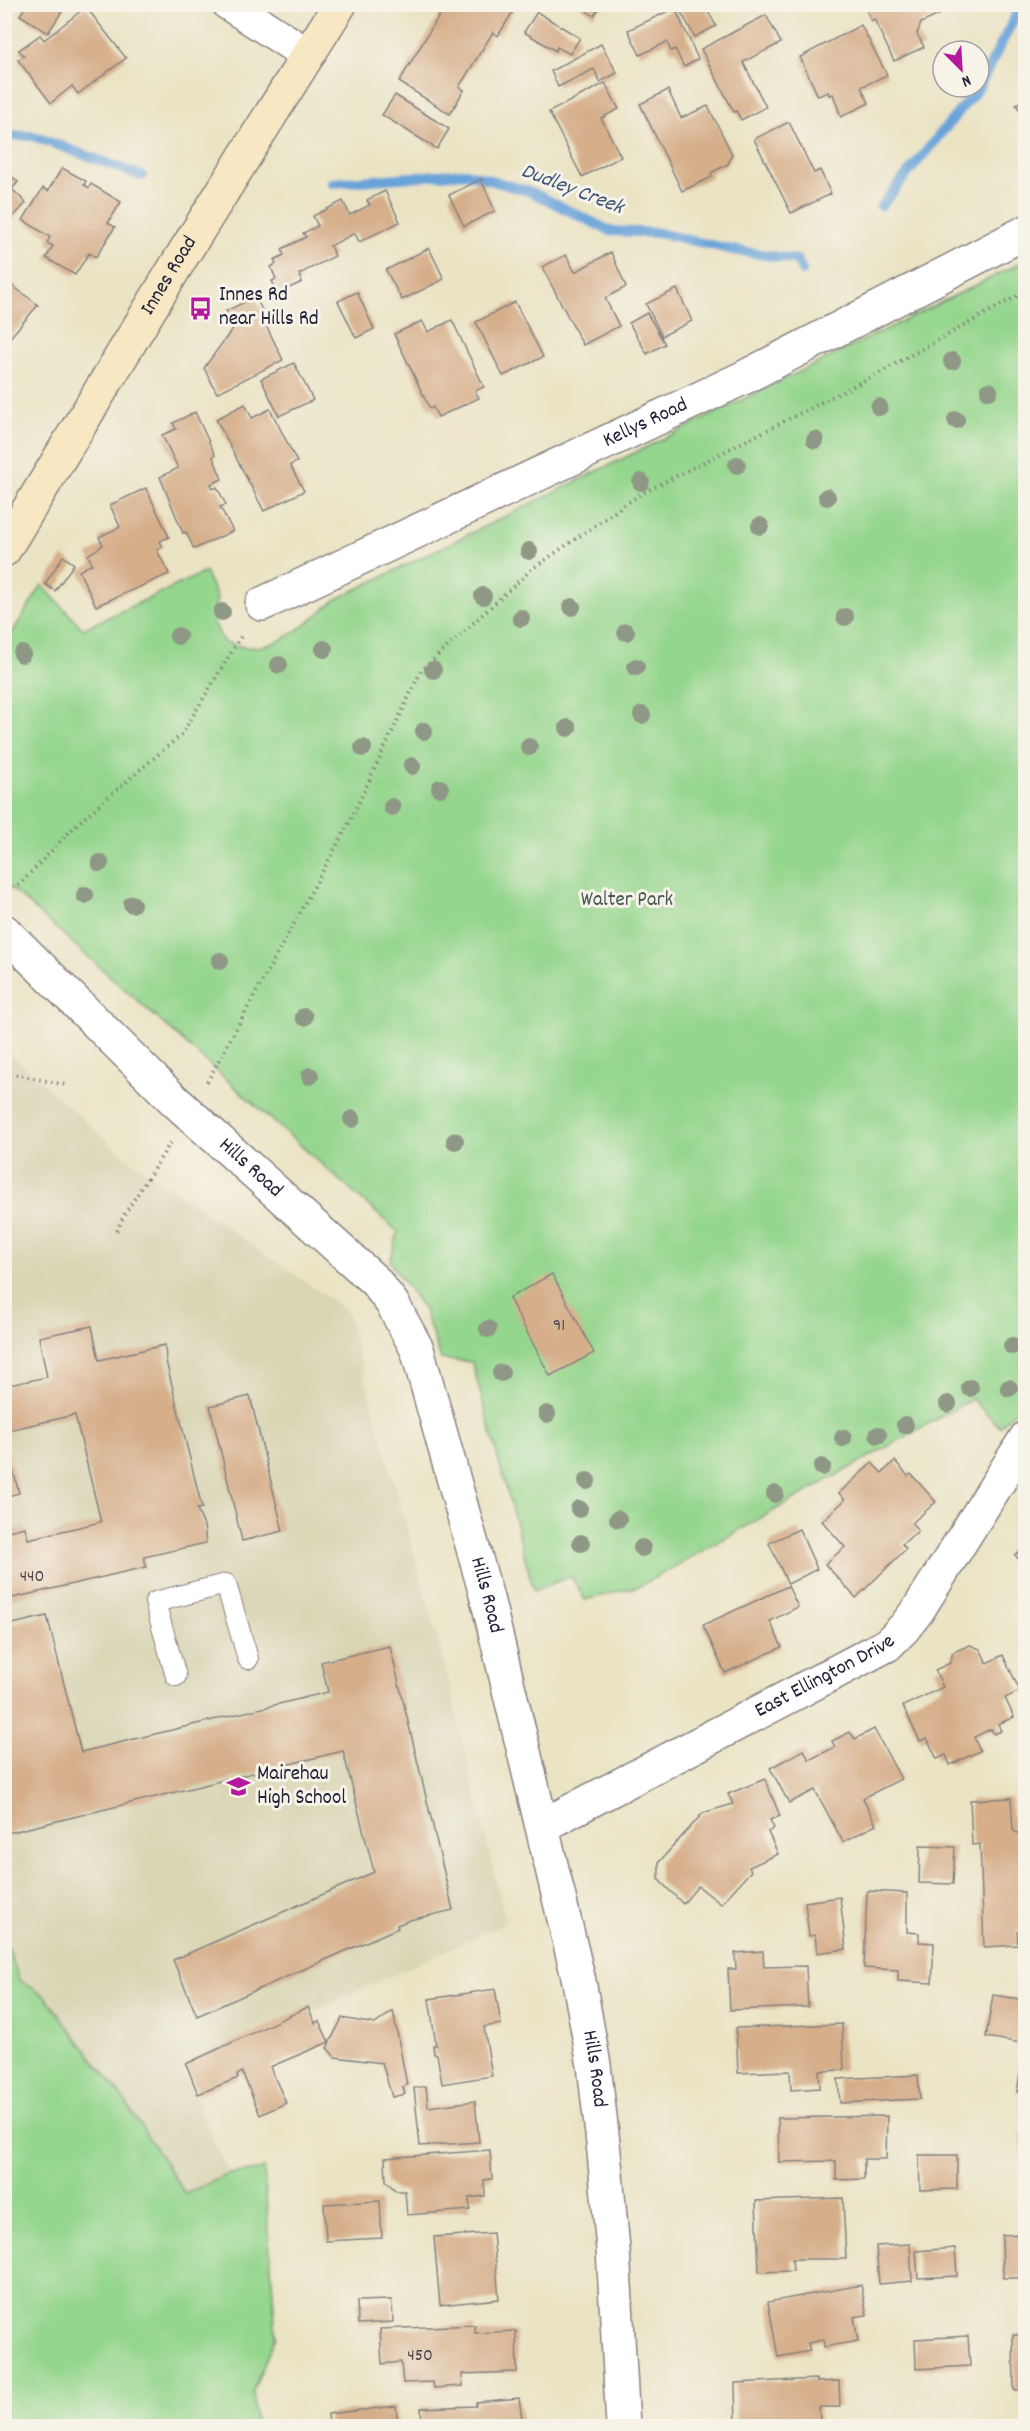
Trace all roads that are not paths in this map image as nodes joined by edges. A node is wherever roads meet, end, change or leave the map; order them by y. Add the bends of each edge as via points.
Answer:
1 (229, 4) edge
2 (340, 4) edge
3 (308, 55) junction
4 (1026, 232) edge
5 (4, 550) edge
6 (262, 604) road end
7 (4, 931) edge
8 (1026, 1438) edge
9 (248, 1659) dead end
10 (176, 1676) dead end
11 (544, 1825) junction
12 (623, 2427) edge

1 - 3 street
2 - 3 main road, Innes Road
3 - 5 main road, Innes Road
4 - 6 street, Kellys Road via 743,378
7 - 11 street, Hills Road via 189,1114 355,1261 375,1281 406,1325 417,1349 487,1598
8 - 11 street, East Ellington Drive via 918,1610 886,1645
9 - 10 lane via 226,1584 155,1602
11 - 12 street, Hills Road via 594,2065 613,2249

